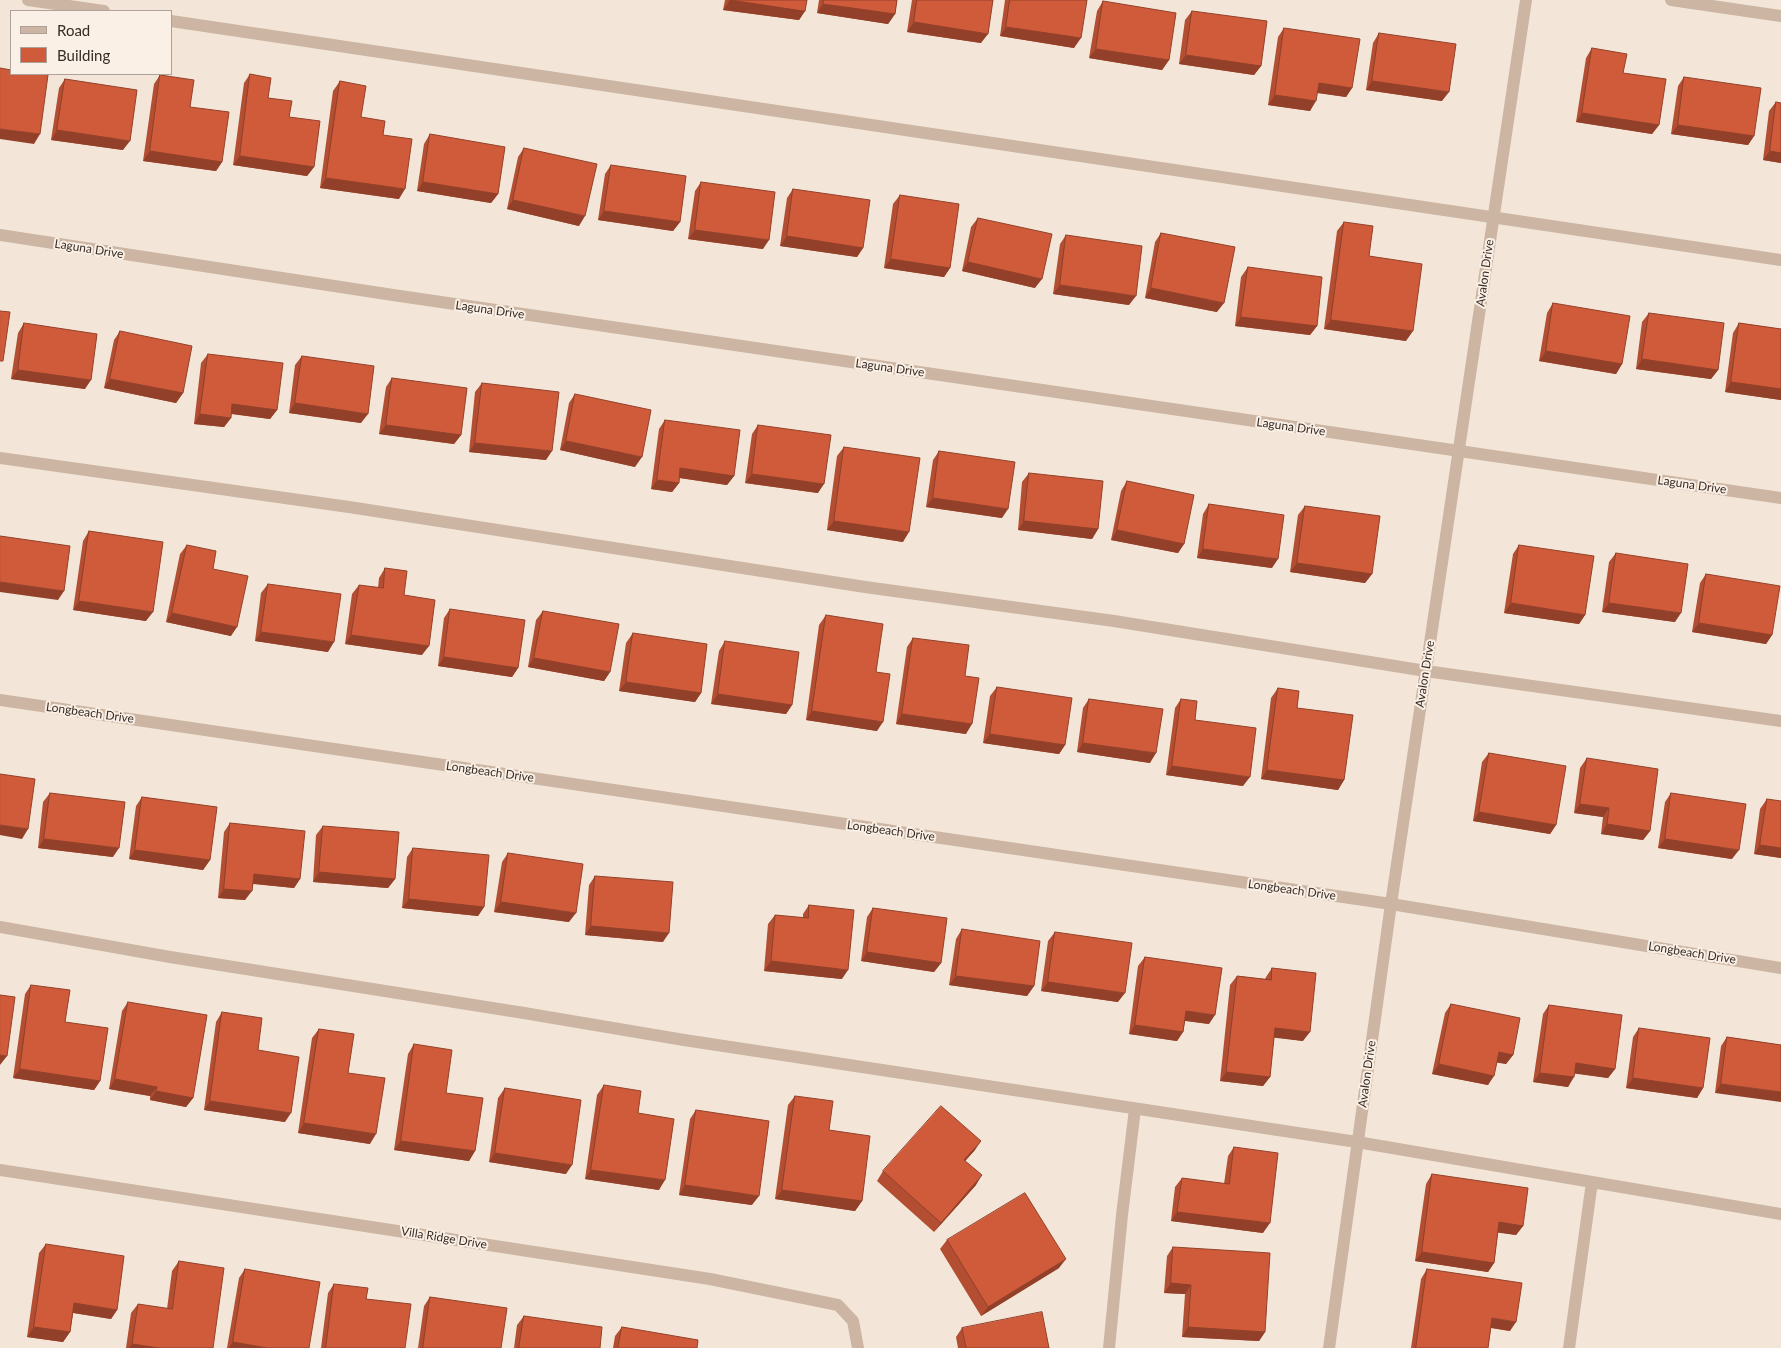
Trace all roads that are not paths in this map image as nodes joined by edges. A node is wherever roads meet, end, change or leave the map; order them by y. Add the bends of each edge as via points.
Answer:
1 (28, 0) edge
2 (1526, 0) edge
3 (1671, 0) edge
4 (97, 10) edge
5 (1781, 16) edge
6 (172, 21) edge
7 (1494, 217) junction
8 (0, 235) edge
9 (1781, 260) edge
10 (1459, 452) junction
11 (0, 458) edge
12 (1781, 498) edge
13 (1426, 670) junction
14 (0, 700) edge
15 (1781, 721) edge
16 (1391, 904) junction
17 (0, 928) edge
18 (1781, 968) edge
19 (1135, 1109) junction
20 (1357, 1142) junction
21 (0, 1170) edge
22 (1592, 1182) junction
23 (1781, 1214) edge
24 (858, 1348) edge
25 (1109, 1348) edge
26 (1328, 1348) edge
27 (1569, 1348) edge

1 - 4 street
2 - 7 street, Avalon Drive
3 - 5 street
6 - 7 street
7 - 9 street
7 - 10 street, Avalon Drive
8 - 10 street, Laguna Drive via 392,296
10 - 12 street, Laguna Drive
10 - 13 street, Avalon Drive
11 - 13 street via 349,507
13 - 15 street
13 - 16 street, Avalon Drive
14 - 16 street, Longbeach Drive
16 - 18 street, Longbeach Drive
16 - 20 street, Avalon Drive
17 - 19 street via 694,1042
19 - 20 street
19 - 25 street
20 - 22 street
20 - 26 street, Avalon Drive
21 - 24 street, Villa Ridge Drive via 710,1279 838,1305 853,1321
22 - 23 street
22 - 27 street

